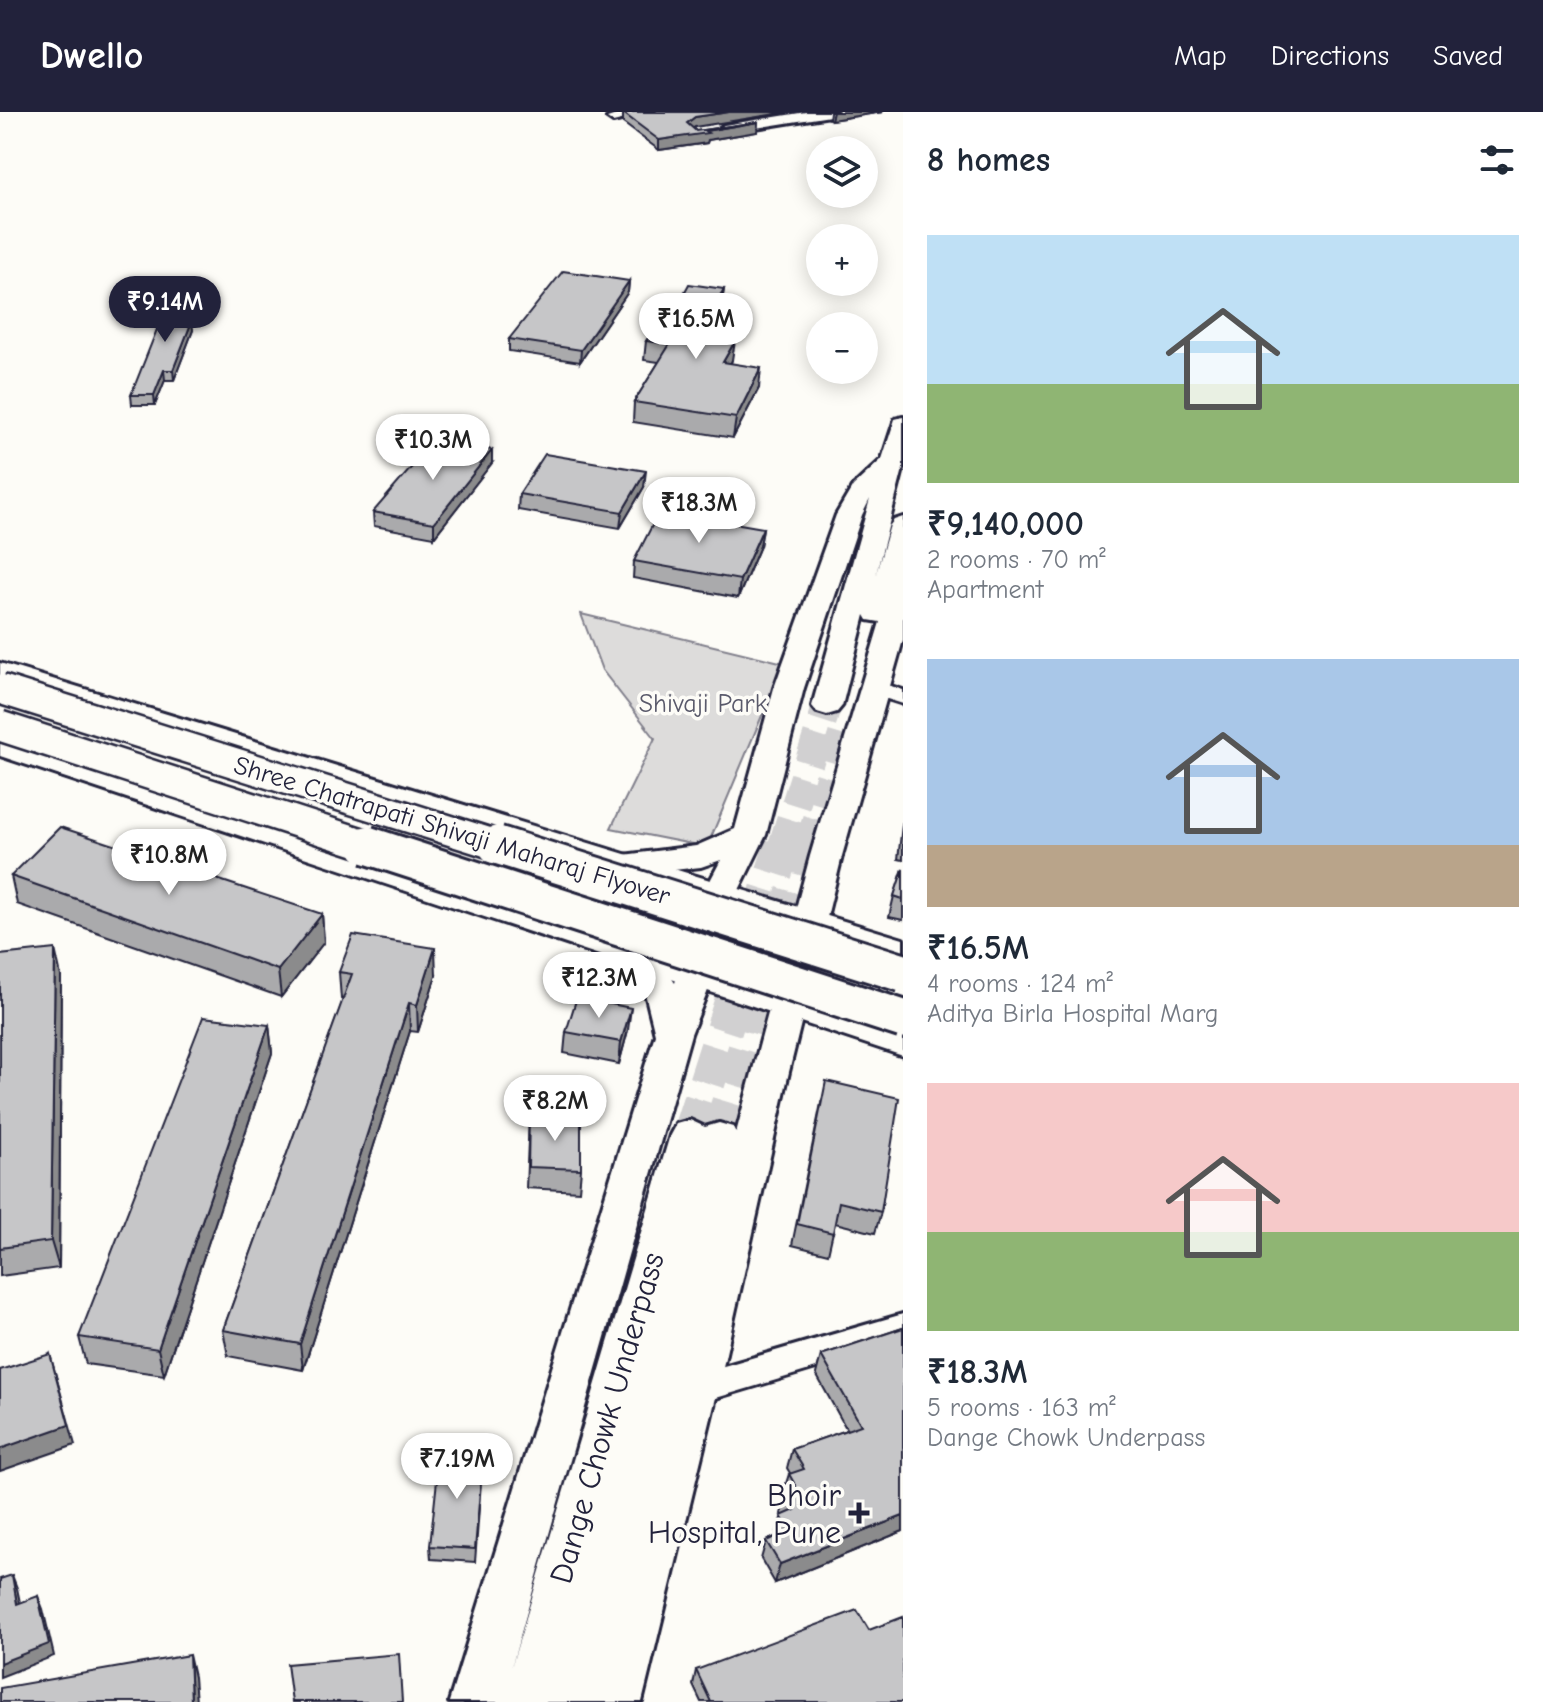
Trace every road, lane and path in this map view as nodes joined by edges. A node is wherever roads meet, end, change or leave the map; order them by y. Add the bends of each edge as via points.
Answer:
1 (648, 112) edge
2 (830, 112) edge
3 (613, 118) dead end
4 (711, 131) edge
5 (897, 441) edge
6 (903, 525) edge
7 (903, 589) edge
8 (0, 670) edge
9 (0, 689) edge
10 (890, 693) edge
11 (0, 726) edge
12 (0, 748) edge
13 (750, 835) junction
14 (627, 864) junction
15 (721, 892) junction
16 (810, 919) junction
17 (903, 948) edge
18 (630, 956) junction
19 (903, 973) edge
20 (696, 975) junction
21 (787, 1008) junction
22 (903, 1019) edge
23 (673, 1034) junction
24 (903, 1045) edge
25 (903, 1328) edge
26 (696, 1389) junction
27 (475, 1702) edge
28 (526, 1702) edge
29 (565, 1702) edge
30 (616, 1702) edge

1 - 3 street
2 - 4 street
5 - 6 main road via 838,709
5 - 13 main road via 849,515 789,688
7 - 10 main road
8 - 14 street
9 - 19 main road, Shree Chatrapati Shivaji Maharaj Flyover, bridge
10 - 16 main road
11 - 22 main road, Shree Chatrapati Shivaji Maharaj Flyover, bridge
12 - 18 street
13 - 14 main road via 701,856
13 - 15 main road
14 - 15 street
15 - 16 street
15 - 20 main road
16 - 17 street
16 - 21 main road
18 - 20 street
18 - 23 main road via 662,984
20 - 21 street
20 - 23 main road
21 - 24 street
21 - 26 main road
23 - 27 main road
25 - 26 street
26 - 30 main road
28 - 29 main road, Dange Chowk Underpass via 705,1137

